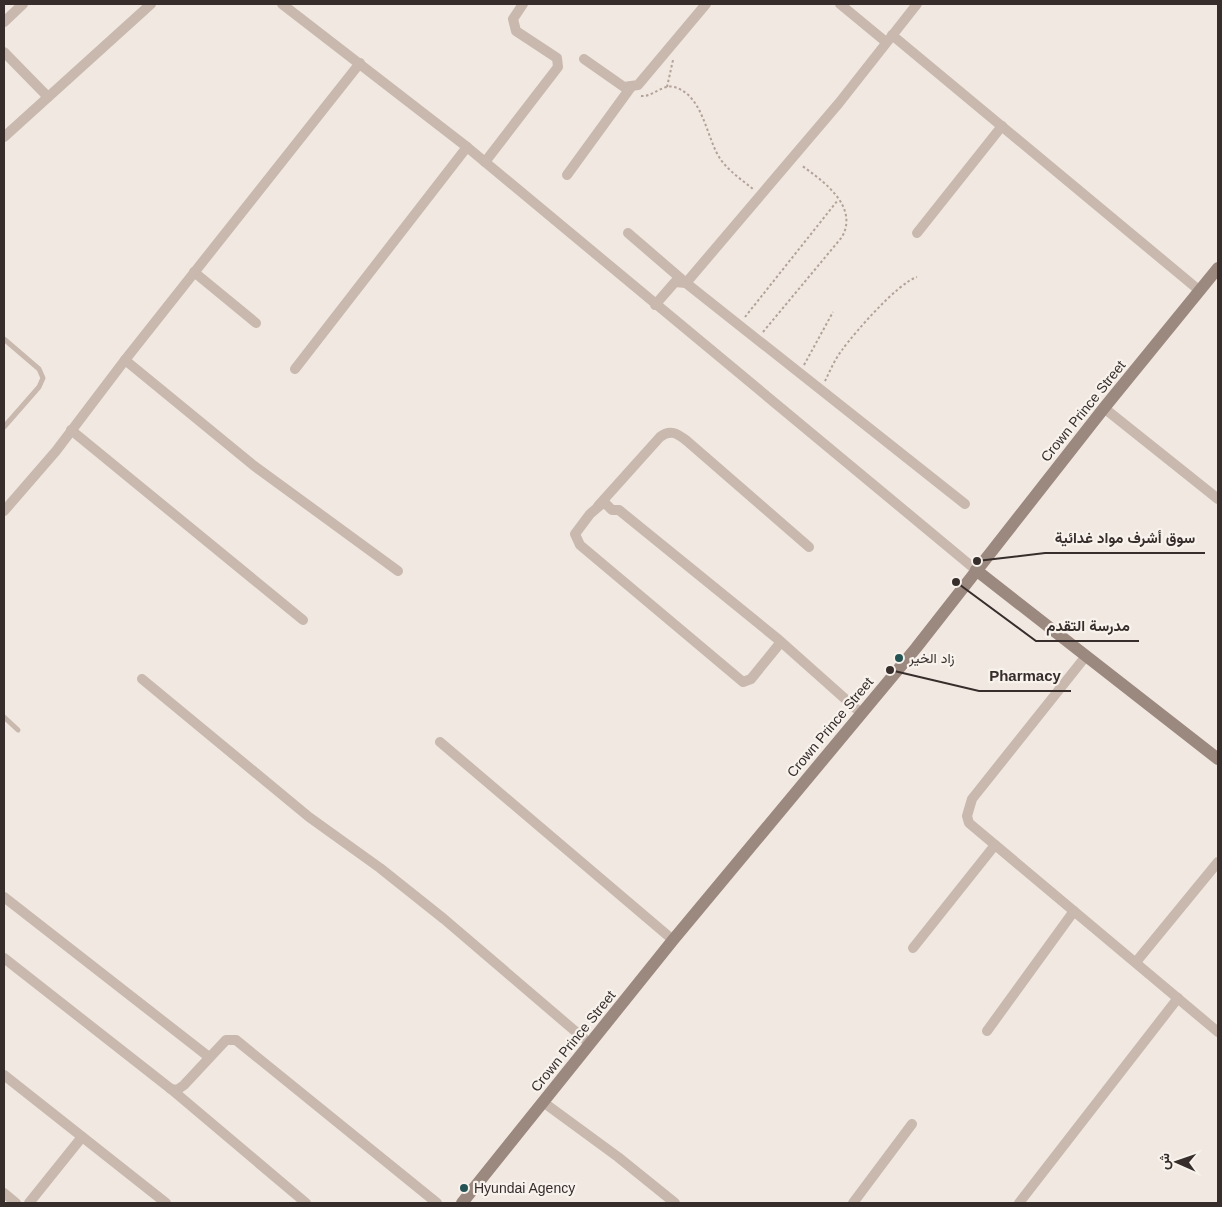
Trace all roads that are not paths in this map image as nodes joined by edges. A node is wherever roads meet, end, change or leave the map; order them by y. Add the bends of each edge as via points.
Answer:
1 (23, 4) edge
2 (151, 4) edge
3 (282, 4) edge
4 (523, 4) edge
5 (706, 4) edge
6 (840, 4) edge
7 (916, 4) edge
8 (4, 22) edge
9 (889, 39) junction
10 (4, 52) edge
11 (584, 59) dead end
12 (360, 63) junction
13 (629, 90) junction
14 (48, 97) junction
15 (1002, 126) junction
16 (4, 137) edge
17 (467, 147) junction
18 (485, 162) junction
19 (567, 175) dead end
20 (628, 233) dead end
21 (917, 233) dead end
22 (1218, 268) edge
23 (194, 272) junction
24 (686, 283) junction
25 (1200, 291) junction
26 (655, 305) junction
27 (256, 324) dead end
28 (4, 339) edge
29 (125, 360) junction
30 (295, 369) dead end
31 (1104, 408) junction
32 (4, 427) edge
33 (71, 430) junction
34 (1218, 498) edge
35 (965, 504) dead end
36 (4, 512) edge
37 (590, 514) junction
38 (809, 547) dead end
39 (976, 570) junction
40 (398, 571) dead end
41 (303, 620) dead end
42 (781, 642) junction
43 (1086, 656) junction
44 (142, 679) dead end
45 (861, 713) junction
46 (4, 717) edge
47 (18, 730) dead end
48 (440, 742) dead end
49 (1218, 759) edge
50 (995, 845) junction
51 (1218, 862) edge
52 (4, 897) edge
53 (1074, 911) junction
54 (673, 940) junction
55 (913, 948) dead end
56 (4, 958) edge
57 (1136, 962) junction
58 (1178, 998) junction
59 (1218, 1031) edge
60 (987, 1032) dead end
61 (589, 1043) junction
62 (209, 1057) junction
63 (4, 1075) edge
64 (171, 1089) junction
65 (543, 1102) junction
66 (912, 1124) dead end
67 (82, 1137) junction
68 (4, 1193) edge
69 (16, 1203) edge
70 (29, 1203) edge
71 (166, 1203) edge
72 (306, 1203) edge
73 (436, 1203) edge
74 (462, 1203) edge
75 (675, 1203) edge
76 (853, 1203) edge
77 (1019, 1203) edge

1 - 8 street
2 - 14 street
3 - 12 street
4 - 18 street via 513,19 516,31 557,58 558,67
5 - 13 street via 638,85
6 - 9 street
7 - 9 street
9 - 15 street
9 - 24 street
10 - 14 street
11 - 13 street
12 - 17 street
12 - 23 street
13 - 19 street
14 - 16 street
15 - 21 street
15 - 25 street
17 - 18 street
17 - 30 street
18 - 26 street
20 - 24 street
22 - 25 main road, Crown Prince Street
23 - 27 street
23 - 29 street
24 - 26 street via 675,282
24 - 35 street
25 - 31 main road, Crown Prince Street
26 - 39 street
28 - 32 lane via 39,369 43,378
29 - 33 street
29 - 40 street via 253,465
31 - 34 street
31 - 39 main road, Crown Prince Street
33 - 36 street
33 - 41 street
37 - 38 street via 660,437 672,432 687,441
37 - 42 street via 604,502 612,510 619,510
37 - 42 street via 575,534 580,545 743,682 751,679
39 - 43 main road
39 - 45 main road, Crown Prince Street
42 - 45 street
43 - 49 main road
43 - 50 street via 972,799 967,816 969,823
44 - 61 street via 309,817 444,919
45 - 54 main road, Crown Prince Street
46 - 47 lane
48 - 54 street
50 - 53 street
50 - 55 street
51 - 57 street
52 - 62 street
53 - 57 street
53 - 60 street
54 - 61 main road, Crown Prince Street
56 - 64 street
57 - 58 street
58 - 59 street
58 - 77 street
61 - 65 main road, Crown Prince Street
62 - 64 street via 181,1088
62 - 73 street via 226,1040 236,1040
63 - 67 street
64 - 72 street
65 - 74 main road, Crown Prince Street
65 - 75 street
66 - 76 street
67 - 70 street
67 - 71 street
68 - 69 street

